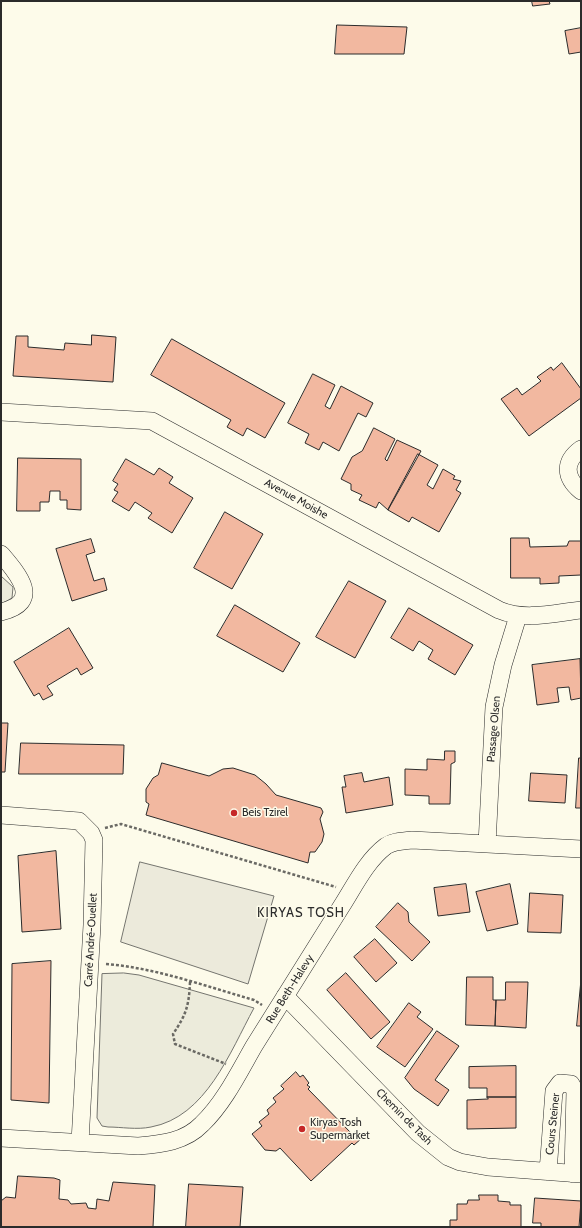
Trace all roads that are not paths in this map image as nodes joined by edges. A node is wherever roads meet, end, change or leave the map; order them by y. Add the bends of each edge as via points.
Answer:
1 (1, 412) edge
2 (581, 449) edge
3 (581, 490) edge
4 (1, 554) edge
5 (581, 610) edge
6 (1, 612) edge
7 (518, 616) junction
8 (1, 815) edge
9 (487, 844) junction
10 (581, 849) edge
11 (285, 996) junction
12 (1, 1138) edge
13 (80, 1142) junction
14 (548, 1172) junction
15 (577, 1174) edge

1 - 7 street, Avenue Moishe via 152,420 499,610
2 - 3 street via 569,462 567,471 573,484
4 - 6 street via 18,574 24,592 18,605
5 - 7 street, Avenue Moishe
7 - 9 street, Passage Olsen via 494,706
8 - 13 street, Carré André-Ouellet via 79,821 94,840
9 - 10 street, Rue Beth-Halevy
9 - 11 street, Rue Beth-Halevy via 412,840 387,845 366,870
11 - 13 street, Rue Beth-Halevy via 219,1105 202,1125 173,1142 162,1144 138,1146
11 - 14 street, Chemin de Tash via 418,1133 448,1157 472,1165
12 - 13 street, Rue Beth-Halevy
14 - 15 street, Chemin de Tash
14 - 15 street, Cours Steiner via 554,1092 560,1083 571,1084 575,1091

